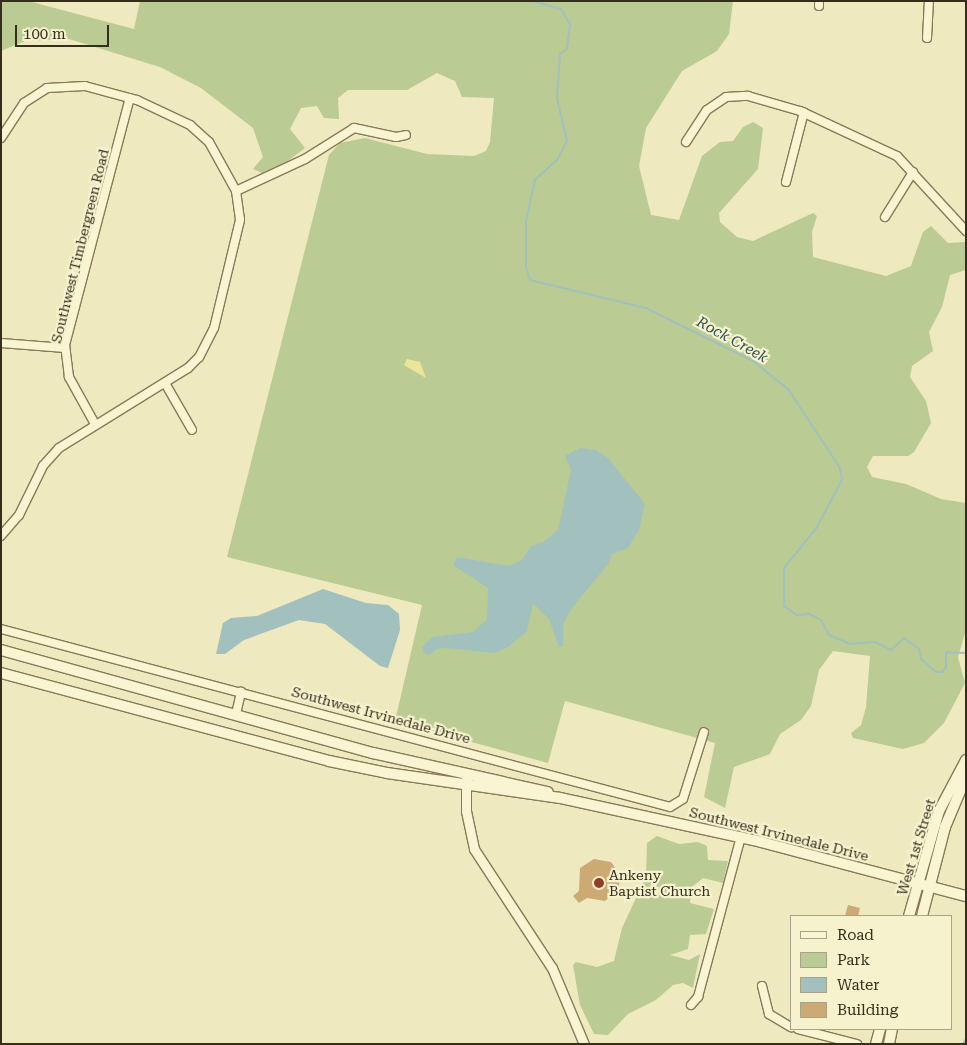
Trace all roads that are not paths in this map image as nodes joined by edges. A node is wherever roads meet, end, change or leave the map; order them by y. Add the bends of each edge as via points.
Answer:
1 (930, 1) edge
2 (927, 38) dead end
3 (130, 98) junction
4 (804, 112) junction
5 (406, 135) dead end
6 (1, 138) edge
7 (686, 142) dead end
8 (914, 172) junction
9 (786, 182) dead end
10 (236, 191) junction
11 (885, 217) dead end
12 (966, 231) edge
13 (1, 343) edge
14 (65, 348) junction
15 (164, 383) junction
16 (95, 424) junction
17 (192, 430) dead end
18 (1, 536) edge
19 (1, 629) edge
20 (1, 650) edge
21 (1, 673) edge
22 (241, 692) junction
23 (236, 714) junction
24 (704, 732) dead end
25 (966, 760) edge
26 (466, 772) junction
27 (966, 778) edge
28 (466, 784) junction
29 (560, 798) junction
30 (741, 837) junction
31 (918, 883) junction
32 (931, 887) junction
33 (966, 896) edge
34 (909, 915) edge
35 (922, 915) edge
36 (762, 986) dead end
37 (691, 1005) dead end
38 (790, 1026) edge
39 (802, 1030) edge
40 (880, 1030) edge
41 (892, 1030) edge
42 (584, 1044) edge
43 (857, 1044) edge
44 (876, 1044) edge
45 (888, 1044) edge

1 - 2 street
3 - 6 street via 73,85 47,88 24,103
3 - 10 street via 169,113 201,134 217,151
3 - 14 street, Southwest Timbergreen Road
4 - 7 street via 748,96 726,97 707,110
4 - 8 street via 887,149
4 - 9 street
5 - 10 street via 396,137 354,128 305,159
8 - 11 street
8 - 12 street
10 - 15 street via 240,213 238,234 211,337 188,368
13 - 14 street
14 - 16 street, Southwest Timbergreen Road via 69,377
15 - 16 street
15 - 17 street
16 - 18 street via 51,457 19,515
19 - 22 street, Southwest Irvinedale Drive
20 - 23 main road, Southwest Irvinedale Drive
21 - 28 main road, Southwest Irvinedale Drive via 329,761
22 - 23 street
22 - 24 street, Southwest Irvinedale Drive via 670,807 683,799
23 - 26 main road, Southwest Irvinedale Drive via 373,754
25 - 31 main road, West 1st Street via 939,810
26 - 28 street
26 - 29 main road, Southwest Irvinedale Drive via 542,790
27 - 32 main road, West 1st Street via 945,827
28 - 29 main road, Southwest Irvinedale Drive
28 - 42 street via 467,820 474,849 552,968
29 - 30 main road, Southwest Irvinedale Drive
30 - 31 main road, Southwest Irvinedale Drive
30 - 37 street via 698,997
31 - 32 main road, Southwest Irvinedale Drive
31 - 34 main road, West 1st Street
32 - 33 main road, Southwest Irvinedale Drive
32 - 35 main road, West 1st Street
36 - 38 street via 769,1014
39 - 43 street
40 - 44 main road
41 - 45 main road

